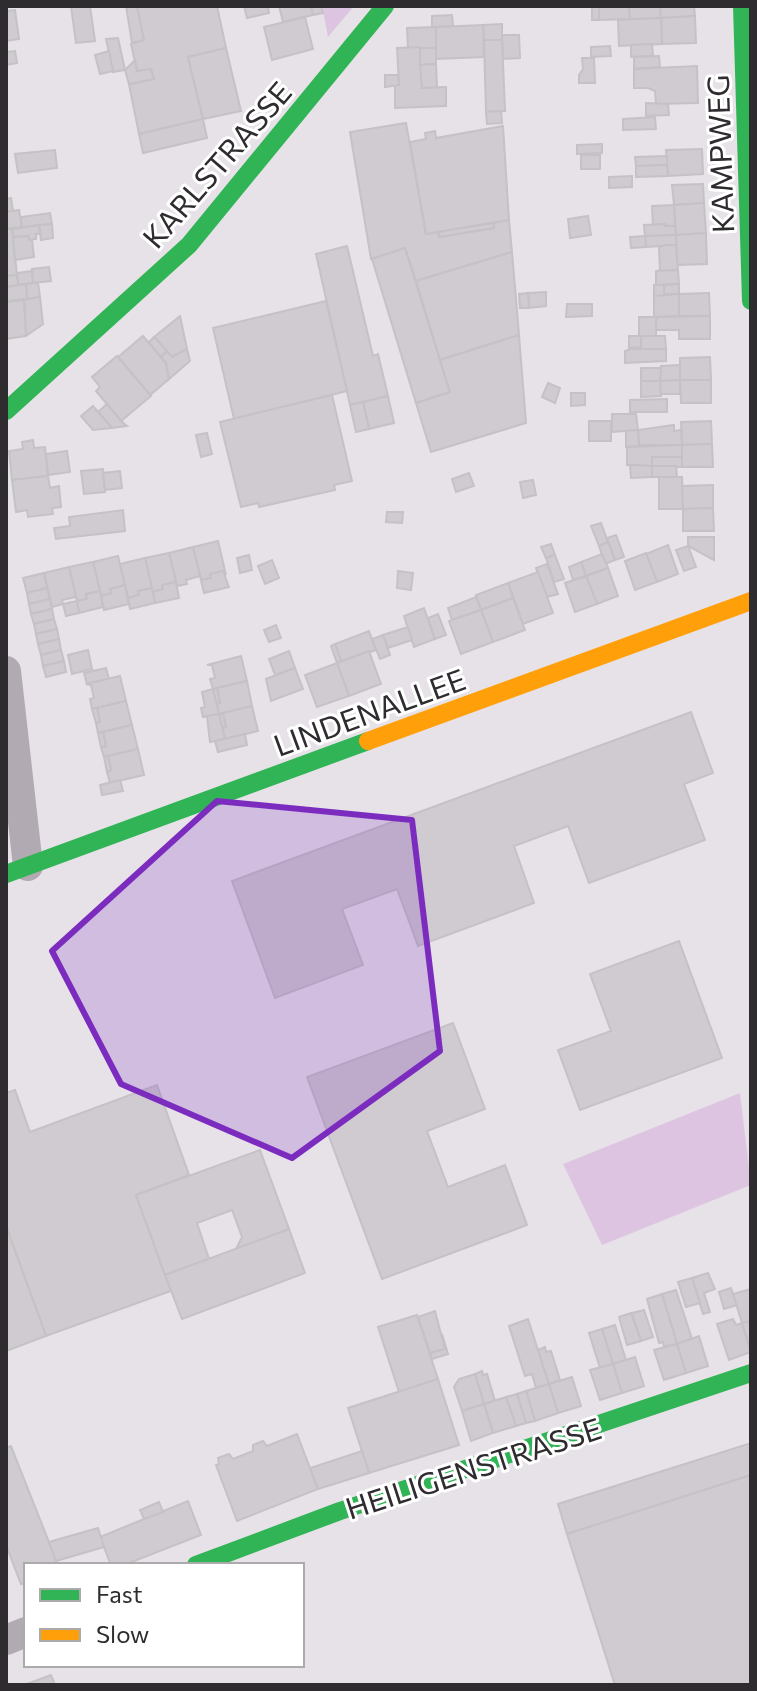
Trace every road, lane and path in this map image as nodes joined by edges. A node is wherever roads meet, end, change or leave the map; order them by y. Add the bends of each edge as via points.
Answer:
1 (385, 6) edge
2 (742, 6) edge
3 (751, 301) edge
4 (6, 411) edge
5 (751, 601) edge
6 (6, 671) edge
7 (17, 870) edge
8 (751, 1373) edge
9 (201, 1563) edge

1 - 4 street, KARLSTRASSE via 189,245
2 - 3 street, KAMPWEG
5 - 7 street, LINDENALLEE
6 - 7 street
8 - 9 street, HEILIGENSTRASSE

